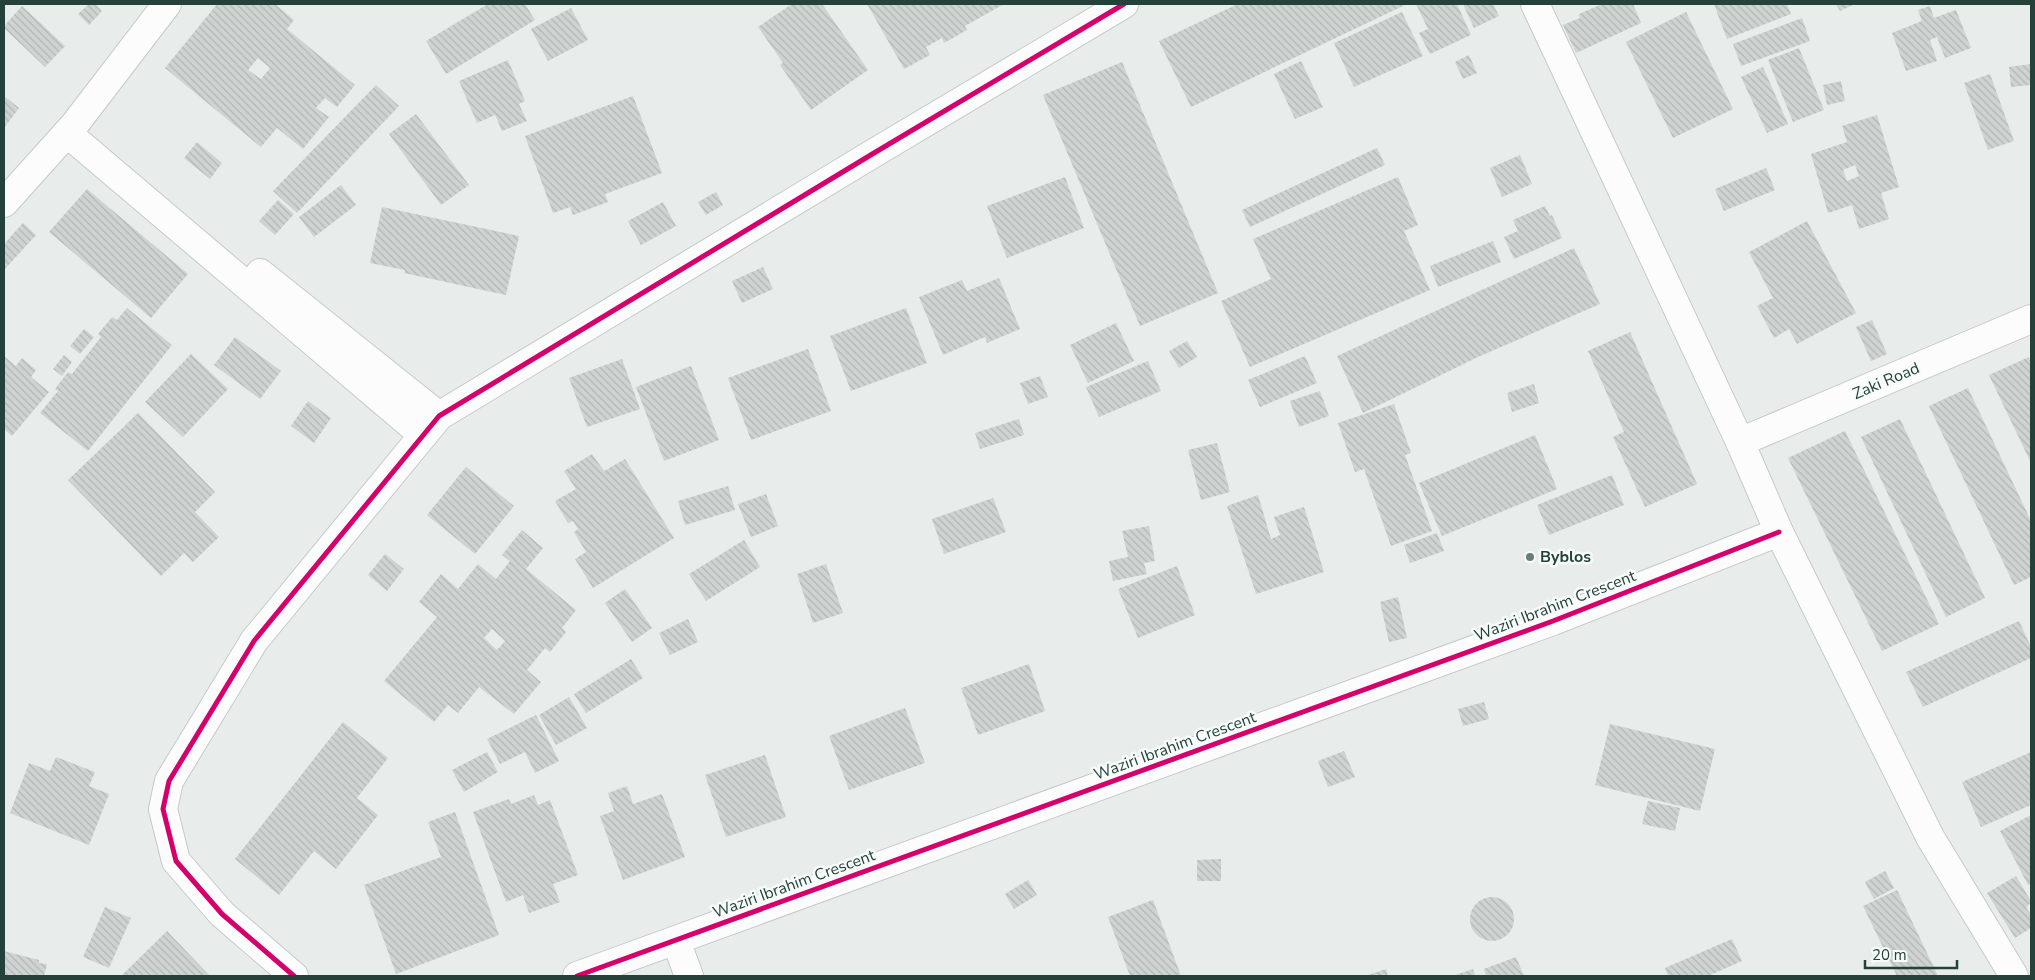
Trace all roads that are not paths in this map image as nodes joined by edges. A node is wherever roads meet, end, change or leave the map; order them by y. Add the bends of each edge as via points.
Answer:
1 (167, 4) edge
2 (1124, 4) edge
3 (1537, 4) edge
4 (71, 129) junction
5 (4, 203) edge
6 (2031, 319) edge
7 (431, 426) junction
8 (1740, 442) junction
9 (1780, 532) junction
10 (676, 941) junction
11 (294, 976) edge
12 (576, 976) edge
13 (689, 976) edge
14 (2014, 976) edge

1 - 4 street
2 - 7 street via 874,152
3 - 8 street
4 - 5 street
4 - 7 street
6 - 8 street, Zaki Road
7 - 11 street via 254,641 169,781 163,809 176,861 222,914
8 - 9 street
9 - 10 street, Waziri Ibrahim Crescent via 1553,621
9 - 14 street via 1930,837
10 - 12 street, Waziri Ibrahim Crescent
10 - 13 street

